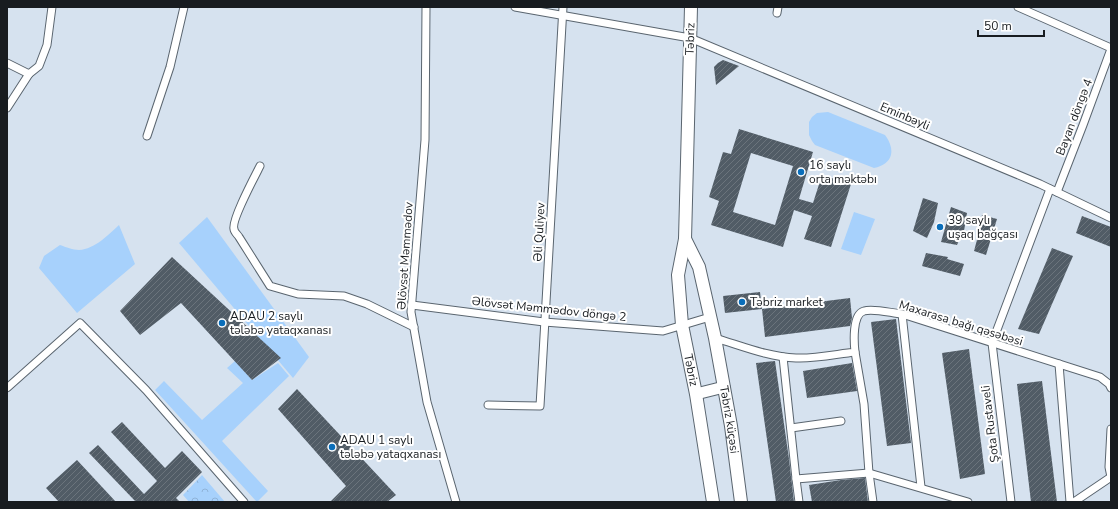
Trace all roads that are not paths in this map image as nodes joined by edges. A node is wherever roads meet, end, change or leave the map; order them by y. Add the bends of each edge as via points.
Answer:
1 (52, 7) edge
2 (184, 7) edge
3 (426, 7) edge
4 (515, 7) edge
5 (563, 7) edge
6 (691, 7) edge
7 (1018, 7) edge
8 (562, 15) junction
9 (690, 38) junction
10 (1111, 49) edge
11 (7, 63) edge
12 (29, 74) junction
13 (7, 108) edge
14 (148, 136) dead end
15 (260, 166) dead end
16 (1053, 190) junction
17 (1111, 218) edge
18 (685, 239) junction
19 (412, 305) junction
20 (902, 314) junction
21 (710, 317) junction
22 (544, 322) junction
23 (682, 325) junction
24 (414, 327) junction
25 (715, 338) junction
26 (992, 343) junction
27 (855, 352) junction
28 (783, 357) junction
29 (1059, 364) junction
30 (724, 387) junction
31 (7, 388) edge
32 (1111, 388) edge
33 (696, 394) junction
34 (488, 405) dead end
35 (841, 421) dead end
36 (791, 428) junction
37 (1111, 429) edge
38 (869, 473) junction
39 (1111, 477) edge
40 (796, 479) junction
41 (921, 487) junction
42 (244, 502) edge
43 (456, 502) edge
44 (713, 502) edge
45 (741, 502) edge
46 (799, 502) edge
47 (874, 502) edge
48 (968, 502) edge
49 (1010, 502) edge
50 (1070, 502) edge
51 (1074, 502) edge

1 - 12 street via 46,45 39,66
2 - 14 street via 170,67
3 - 19 street, Əlövsət Məmmədov via 425,140
4 - 8 street, Eminbəyli
5 - 8 street, Əli Quliyev
6 - 9 main road, Təbriz
7 - 10 street
8 - 9 street, Eminbəyli
8 - 22 street, Əli Quliyev
9 - 16 street, Eminbəyli
9 - 18 main road, Təbriz
10 - 16 street, Bayan döngə 4 via 1083,126
11 - 12 street
12 - 13 street
15 - 24 street via 236,215 233,227 270,286 298,294 344,296
16 - 17 street, Eminbəyli
16 - 26 street, Bayan döngə 4
18 - 21 main road, Təbriz via 699,267
18 - 23 main road, Təbriz via 678,275
19 - 22 street, Əlövsət Məmmədov döngə 2
19 - 24 street, Əlövsət Məmmədov
20 - 26 street, Maxarasa bağı qəsəbəsi
20 - 27 street, Maxarasa bağı qəsəbəsi via 862,311 855,328
20 - 41 street
21 - 23 street, Əlövsət Məmmədov döngə 2
21 - 25 main road, Təbriz
22 - 23 street, Əlövsət Məmmədov döngə 2 via 663,331
22 - 34 street, Əli Quliyev via 540,406
23 - 33 main road, Təbriz
24 - 43 street, Əlövsət Məmmədov via 427,402
25 - 28 street
25 - 30 main road, Təbriz küçəsi
26 - 29 street, Maxarasa bağı qəsəbəsi
26 - 49 street, Şota Rustaveli
27 - 28 street via 798,358
27 - 38 street via 864,404
28 - 36 street
29 - 32 street, Maxarasa bağı qəsəbəsi via 1100,377
29 - 50 street
30 - 33 main road
30 - 45 main road, Təbriz küçəsi
31 - 42 street via 80,323 146,390
33 - 44 main road, Təbriz
35 - 36 street
36 - 40 street
37 - 39 street
38 - 40 street
38 - 41 street
38 - 47 street
39 - 51 street
40 - 46 street
41 - 48 street

